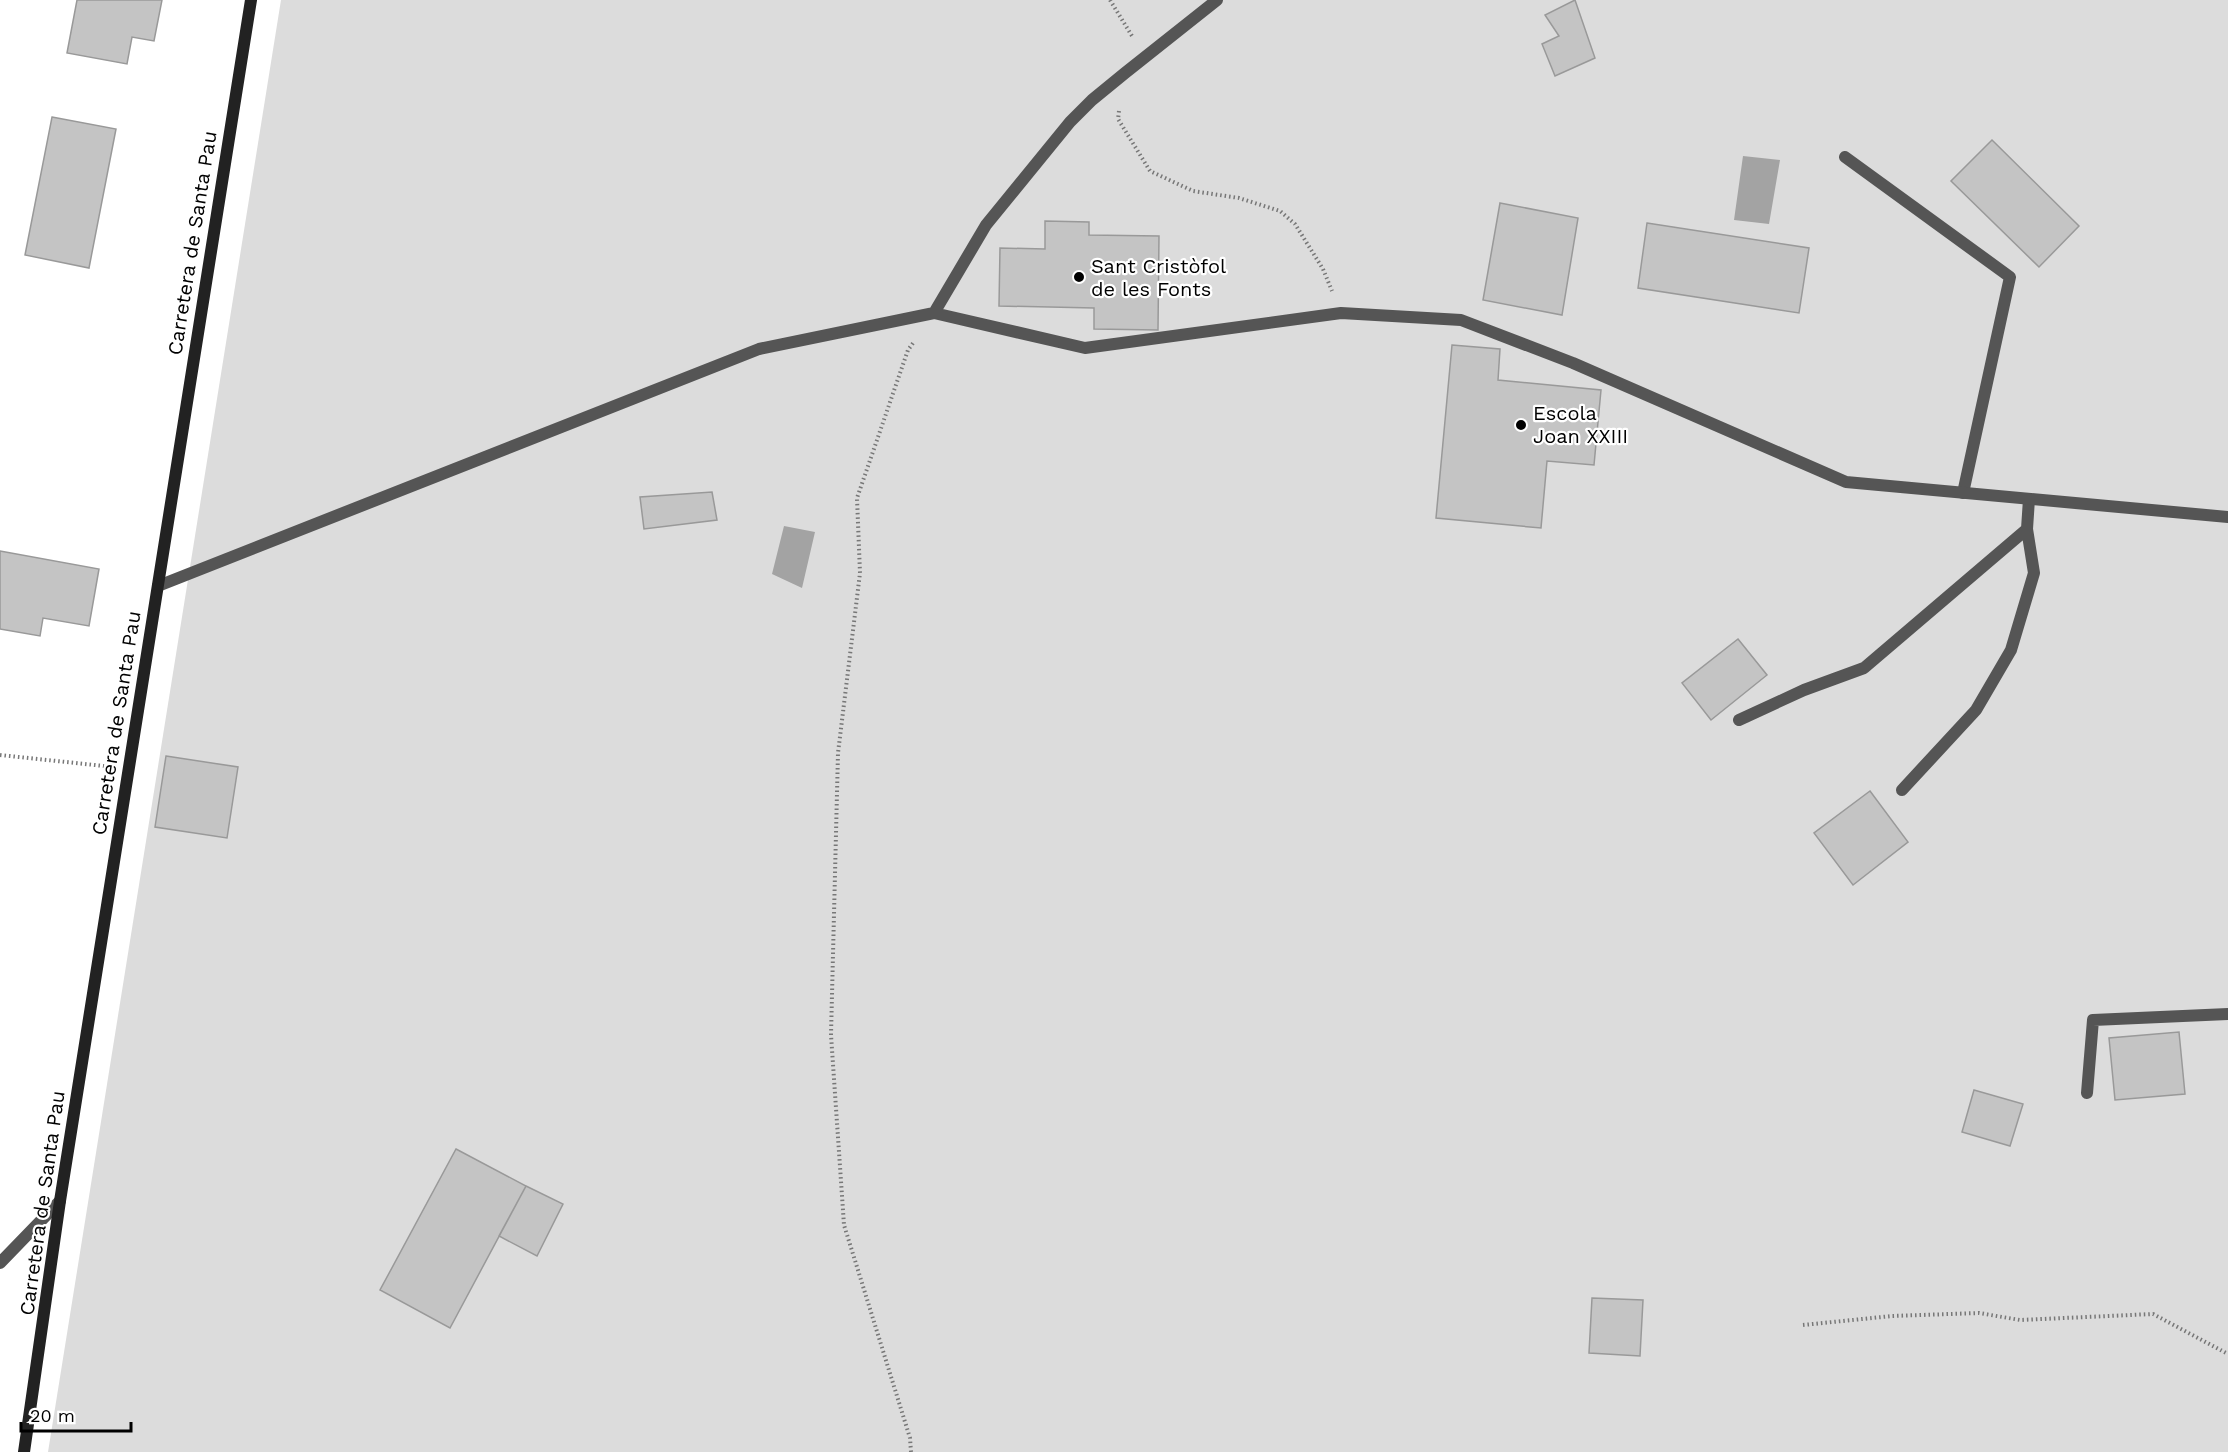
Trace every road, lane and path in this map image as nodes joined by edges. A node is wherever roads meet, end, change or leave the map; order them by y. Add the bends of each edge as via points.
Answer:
1 (251, 0) edge
2 (1110, 0) edge
3 (1218, 0) edge
4 (1125, 73) junction
5 (1845, 157) dead end
6 (934, 313) junction
7 (1341, 313) junction
8 (1963, 493) junction
9 (2029, 499) junction
10 (2228, 518) edge
11 (2027, 529) junction
12 (158, 586) junction
13 (1739, 720) dead end
14 (0, 755) edge
15 (129, 769) junction
16 (1902, 790) dead end
17 (2228, 1014) edge
18 (2087, 1093) dead end
19 (60, 1201) junction
20 (0, 1263) edge
21 (1803, 1324) dead end
22 (2228, 1354) edge
23 (24, 1452) edge
24 (910, 1452) edge

1 - 12 main road, Carretera de Santa Pau
2 - 4 path via 1132,37
3 - 4 street
4 - 6 street via 1070,122 986,225
4 - 7 path via 1118,119 1150,171 1193,191 1239,198 1280,211 1295,224 1323,269
5 - 8 street via 2010,277
6 - 7 street via 1085,348
6 - 12 street via 759,349
6 - 24 path via 908,350 857,498 860,573 838,753 831,1035 844,1225 910,1438
7 - 8 street via 1461,320 1573,363 1846,482
8 - 9 street
9 - 10 street
9 - 11 street
11 - 13 street via 1864,668
11 - 16 street via 2034,573 2011,650 1976,710
12 - 15 main road, Carretera de Santa Pau
14 - 15 path
15 - 19 main road, Carretera de Santa Pau
17 - 18 street via 2093,1020
19 - 20 street
19 - 23 main road, Carretera de Santa Pau
21 - 22 path via 1979,1313 2020,1320 2153,1314

